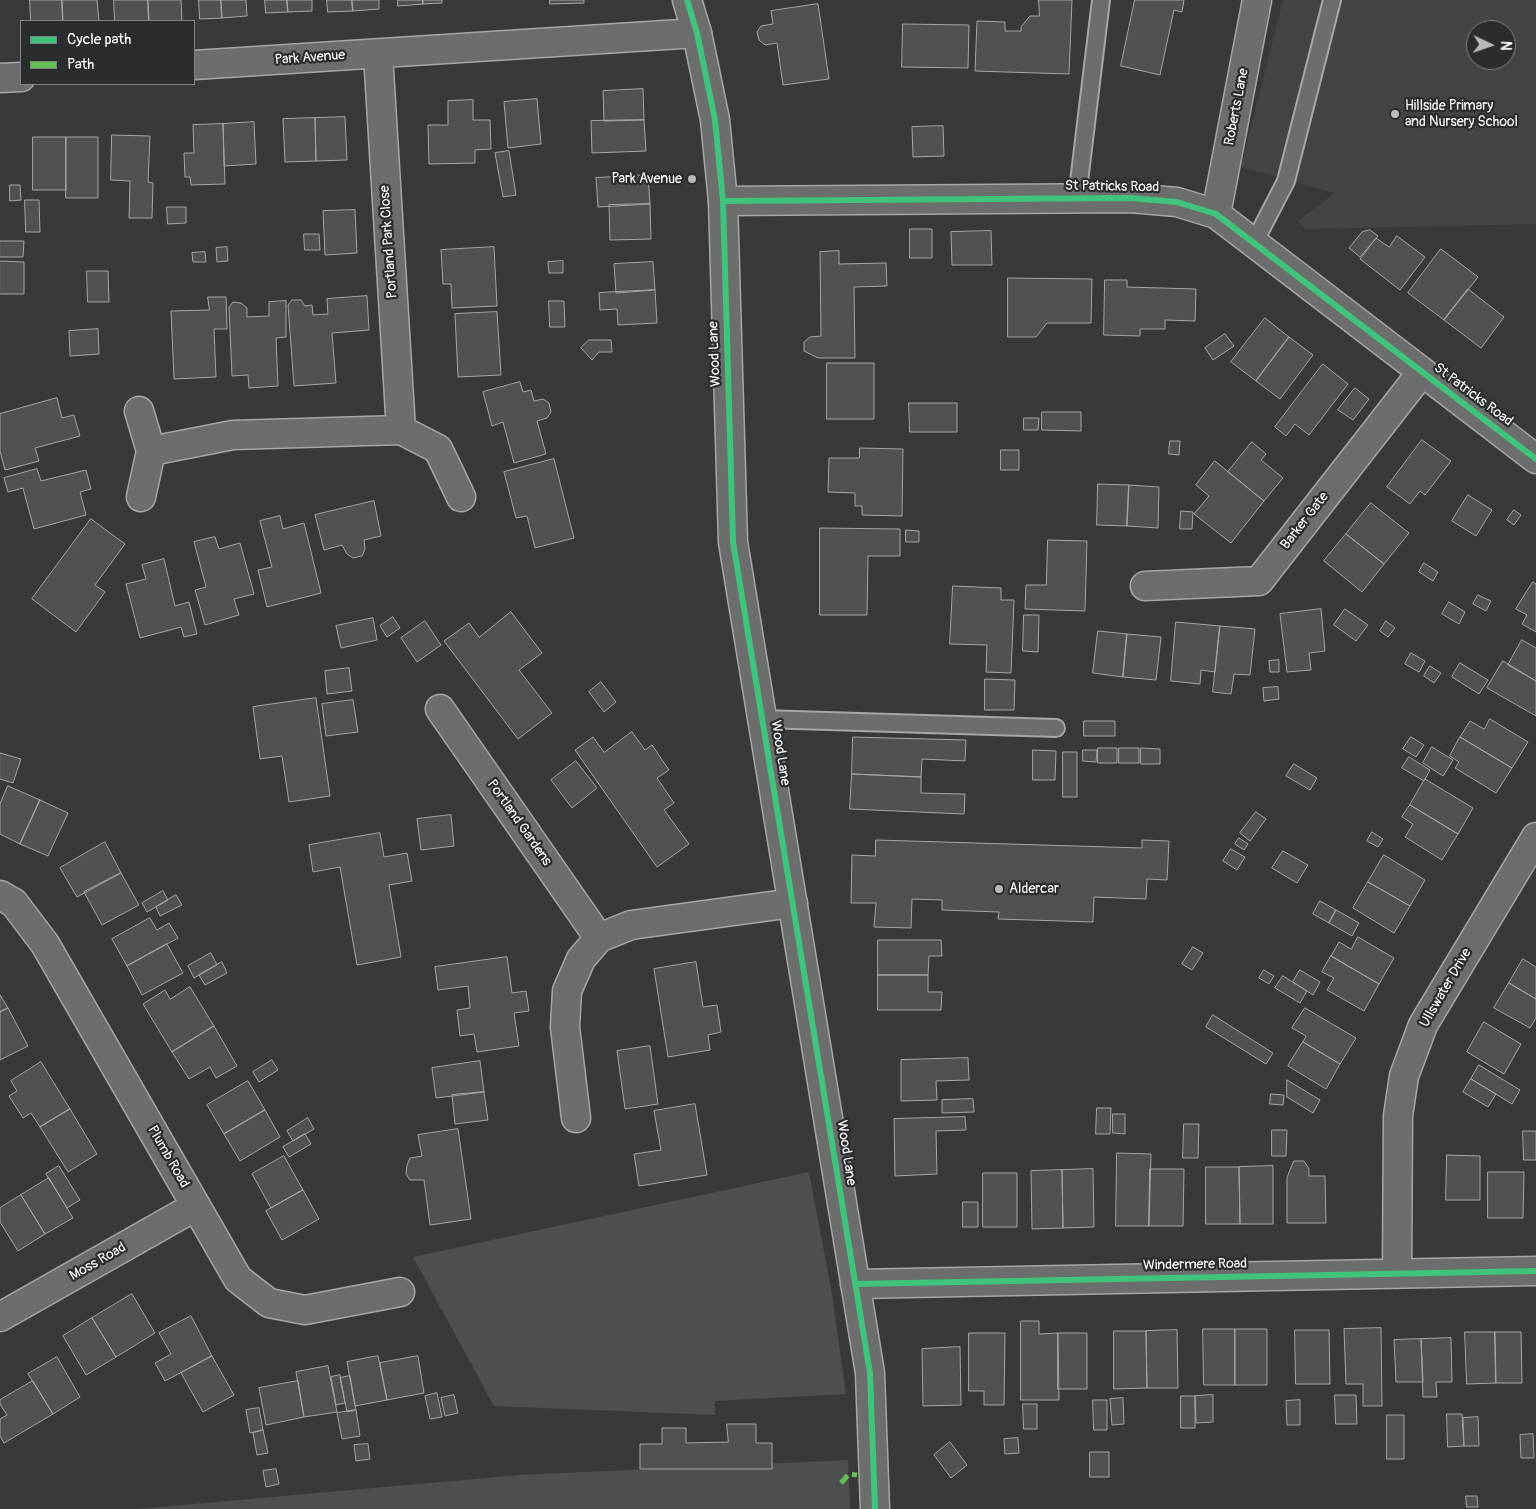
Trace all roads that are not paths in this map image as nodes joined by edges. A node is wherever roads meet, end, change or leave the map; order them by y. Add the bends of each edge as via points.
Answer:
1 (687, 0) edge
2 (1102, 0) edge
3 (1257, 0) edge
4 (1332, 0) edge
5 (696, 33) junction
6 (378, 54) junction
7 (195, 65) edge
8 (20, 77) edge
9 (0, 78) edge
10 (1077, 198) junction
11 (723, 201) junction
12 (1216, 214) junction
13 (1254, 243) junction
14 (1422, 372) junction
15 (139, 411) dead end
16 (401, 430) junction
17 (151, 451) junction
18 (1536, 459) edge
19 (141, 497) dead end
20 (461, 497) dead end
21 (1145, 586) dead end
22 (440, 709) dead end
23 (762, 718) junction
24 (1056, 728) dead end
25 (1536, 837) edge
26 (0, 895) edge
27 (793, 903) junction
28 (599, 938) junction
29 (576, 1118) dead end
30 (196, 1206) junction
31 (1536, 1271) edge
32 (1397, 1274) junction
33 (855, 1284) junction
34 (400, 1292) dead end
35 (0, 1317) edge
36 (875, 1509) edge

1 - 5 street, Wood Lane
2 - 10 lane
3 - 12 street, Roberts Lane
4 - 13 lane via 1286,181
5 - 6 street, Park Avenue
5 - 11 street, Wood Lane via 715,120
6 - 7 street, Park Avenue
6 - 16 street, Portland Park Close
8 - 9 street
10 - 11 street, St Patricks Road
10 - 12 street, St Patricks Road via 1177,202
11 - 23 street, Wood Lane via 733,542
12 - 13 street, St Patricks Road
13 - 14 street, St Patricks Road
14 - 18 street, St Patricks Road
14 - 21 street, Barker Gate via 1258,581
15 - 17 street
16 - 17 street via 233,435
16 - 20 street via 438,449
17 - 19 street
22 - 28 street, Portland Gardens
23 - 24 lane
23 - 27 street, Wood Lane
25 - 32 street, Ullswater Drive via 1423,1025 1404,1076 1398,1116
26 - 30 street, Plumb Road via 14,903 45,944
27 - 28 street via 631,925
27 - 33 street, Wood Lane
28 - 29 street via 581,959 567,991 565,1027
30 - 34 street, Plumb Road via 238,1279 269,1303 305,1310
30 - 35 street, Moss Road
31 - 32 street, Windermere Road
32 - 33 street, Windermere Road
33 - 36 street, Wood Lane via 870,1373

